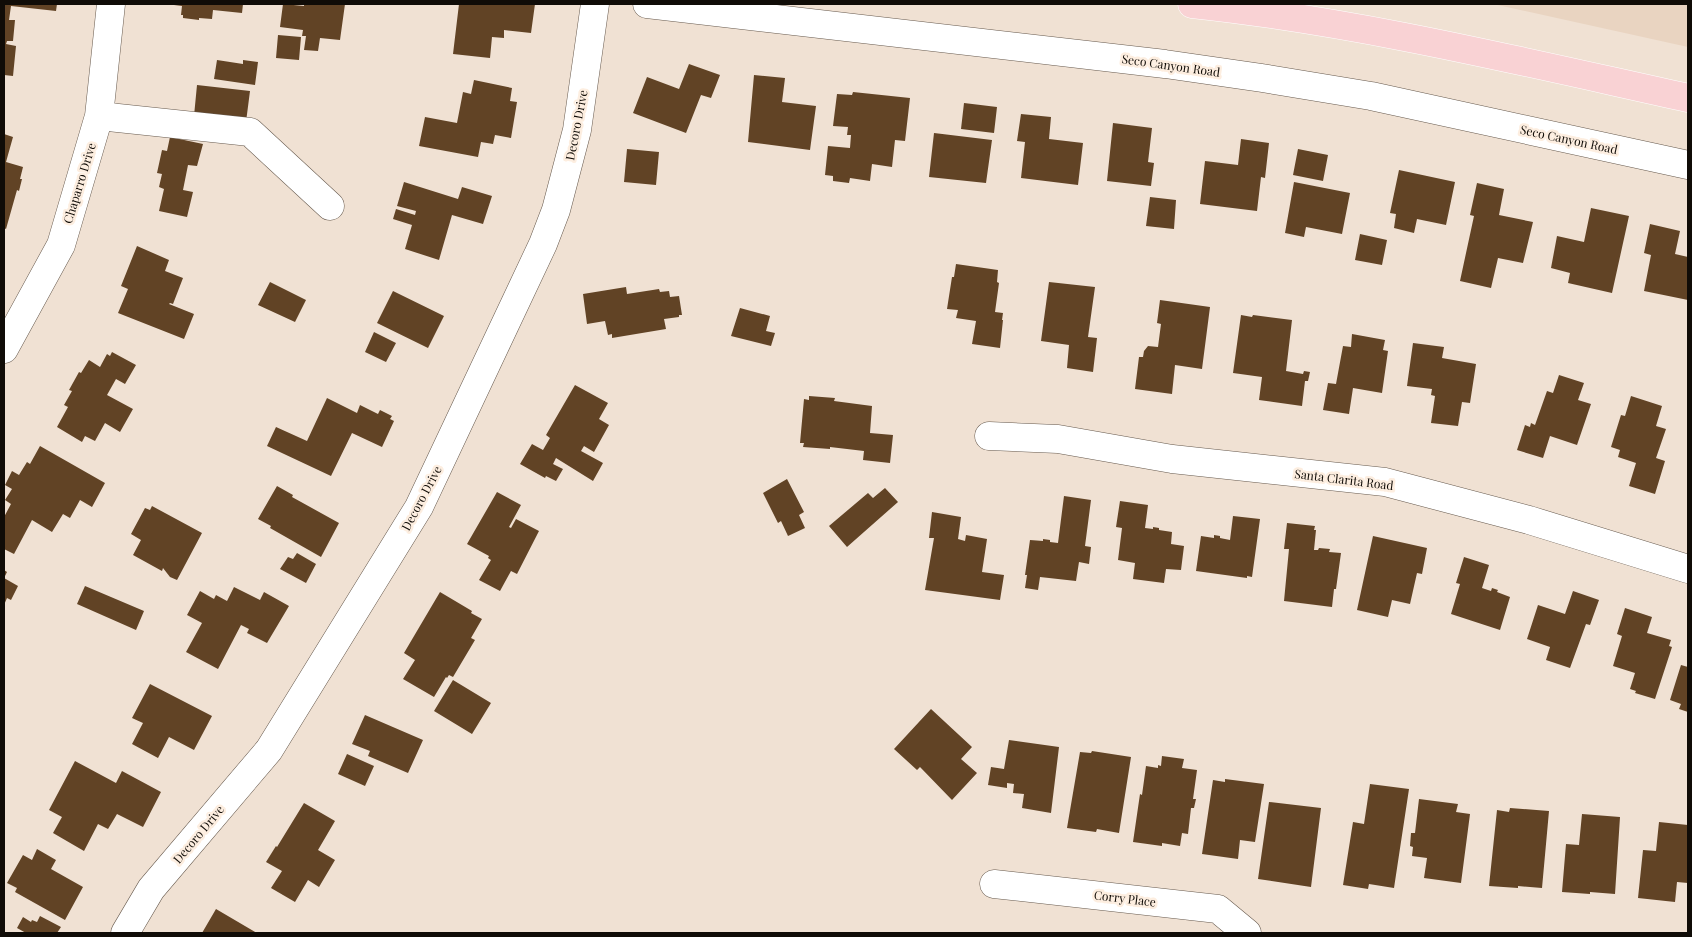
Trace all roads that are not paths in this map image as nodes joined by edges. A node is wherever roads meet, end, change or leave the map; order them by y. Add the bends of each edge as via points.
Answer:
1 (111, 4) edge
2 (595, 4) edge
3 (647, 4) edge
4 (1192, 4) edge
5 (1255, 8) edge
6 (1688, 98) edge
7 (100, 116) junction
8 (1688, 165) edge
9 (330, 206) dead end
10 (4, 349) edge
11 (989, 436) dead end
12 (1688, 569) edge
13 (994, 884) dead end
14 (125, 933) edge
15 (1247, 933) edge

1 - 7 street, Chaparro Drive
2 - 14 street, Decoro Drive via 577,130 556,210 419,507 269,750 151,888
3 - 8 street, Seco Canyon Road via 1262,78 1371,96
4 - 5 main road
5 - 6 main road via 1444,44
7 - 9 street via 250,132
7 - 10 street, Chaparro Drive via 61,245
11 - 12 street, Santa Clarita Road via 1058,439 1172,459 1386,482 1529,520
13 - 15 street, Corry Place via 1218,909

